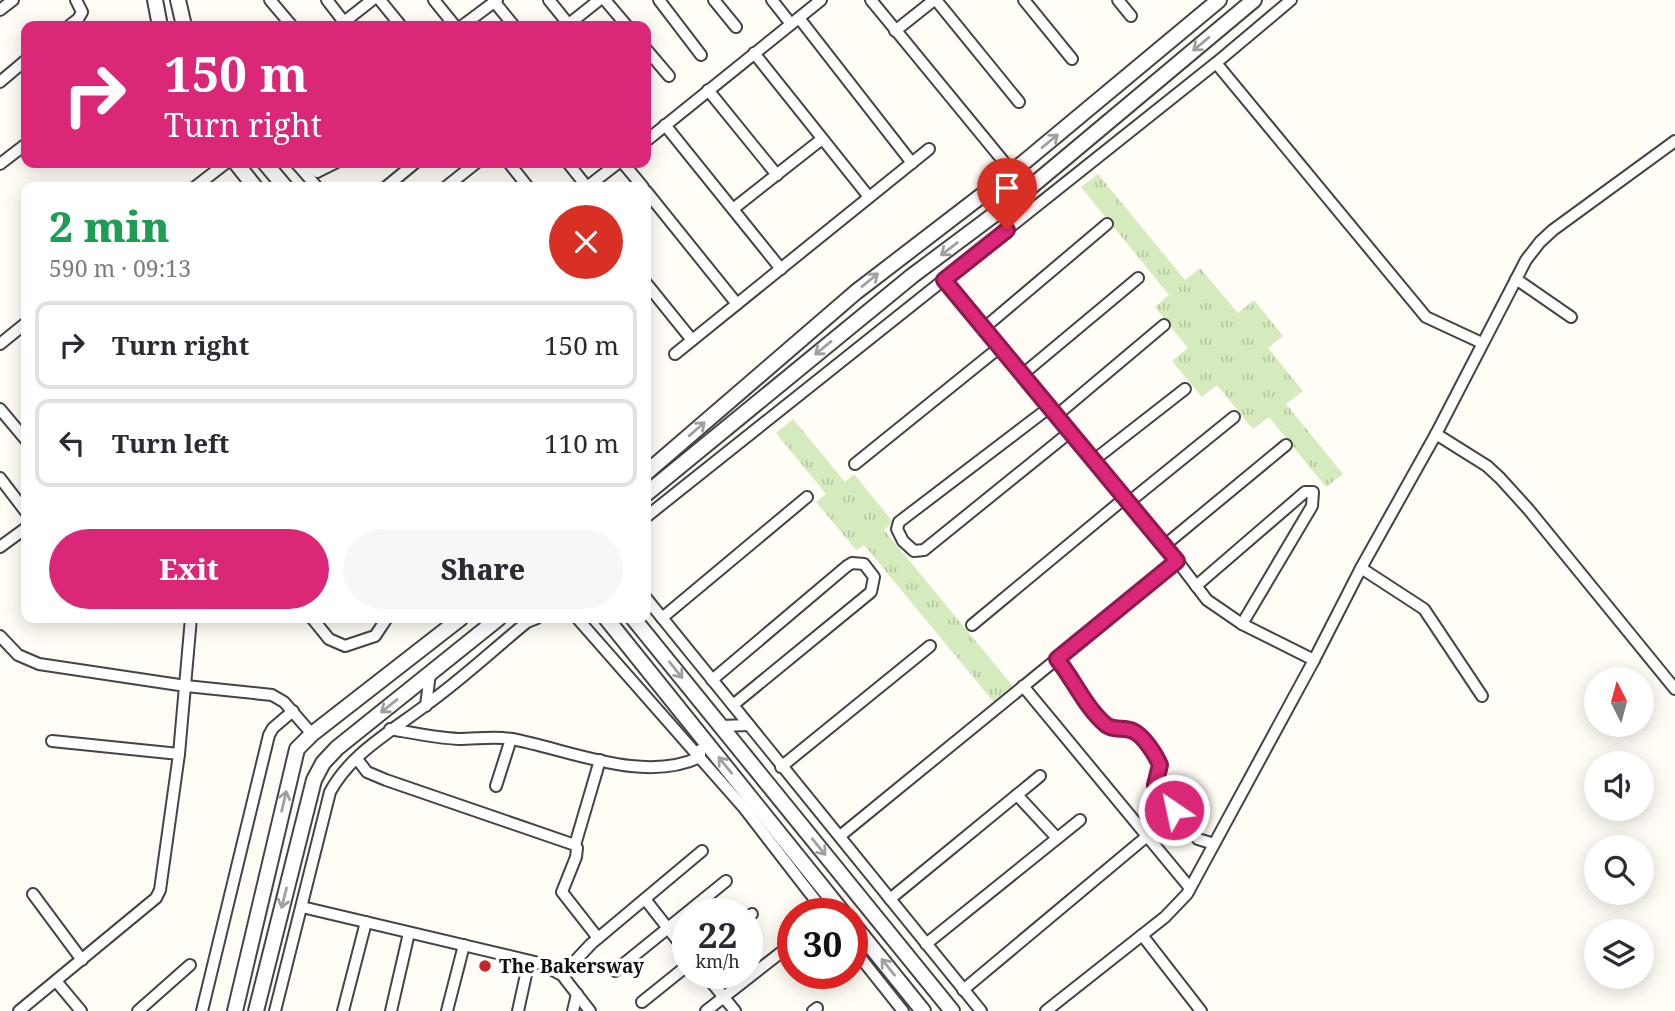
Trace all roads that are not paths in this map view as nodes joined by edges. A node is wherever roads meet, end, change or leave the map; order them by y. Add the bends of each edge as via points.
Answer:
1 (13, 0) edge
2 (76, 0) edge
3 (155, 0) edge
4 (178, 0) edge
5 (270, 0) edge
6 (327, 0) edge
7 (372, 0) edge
8 (380, 0) edge
9 (434, 0) edge
10 (549, 0) edge
11 (599, 0) edge
12 (604, 0) edge
13 (659, 0) edge
14 (714, 0) edge
15 (772, 0) edge
16 (821, 0) edge
17 (871, 0) edge
18 (935, 0) edge
19 (1024, 0) edge
20 (1118, 0) edge
21 (1219, 0) edge
22 (1254, 0) edge
23 (1291, 0) edge
24 (495, 1) edge
25 (0, 10) edge
26 (1131, 16) dead end
27 (75, 21) edge
28 (159, 21) edge
29 (183, 21) edge
30 (288, 21) edge
31 (339, 21) edge
32 (345, 21) edge
33 (397, 21) edge
34 (451, 21) edge
35 (469, 21) edge
36 (510, 21) edge
37 (567, 21) edge
38 (575, 21) edge
39 (623, 21) edge
40 (795, 21) junction
41 (736, 27) dead end
42 (895, 31) junction
43 (754, 53) junction
44 (651, 55) edge
45 (701, 55) dead end
46 (1072, 60) dead end
47 (1216, 63) junction
48 (21, 64) edge
49 (669, 76) dead end
50 (0, 82) edge
51 (708, 90) junction
52 (1019, 102) dead end
53 (665, 125) junction
54 (651, 137) edge
55 (822, 139) junction
56 (1675, 141) edge
57 (21, 148) edge
58 (929, 149) dead end
59 (912, 163) junction
60 (0, 164) edge
61 (220, 168) edge
62 (240, 168) edge
63 (269, 168) edge
64 (300, 168) edge
65 (409, 168) edge
66 (470, 168) edge
67 (513, 168) edge
68 (572, 168) edge
69 (614, 168) edge
70 (625, 168) edge
71 (1011, 173) junction
72 (777, 175) junction
73 (201, 182) edge
74 (251, 182) edge
75 (281, 182) edge
76 (313, 182) edge
77 (392, 182) edge
78 (452, 182) edge
79 (524, 182) edge
80 (583, 182) edge
81 (594, 182) edge
82 (638, 182) edge
83 (1027, 190) junction
84 (869, 197) junction
85 (651, 198) edge
86 (733, 209) junction
87 (1107, 224) dead end
88 (781, 269) junction
89 (1138, 278) dead end
90 (1516, 279) junction
91 (944, 280) junction
92 (651, 289) edge
93 (737, 304) junction
94 (1572, 317) dead end
95 (1164, 325) dead end
96 (984, 328) junction
97 (21, 329) edge
98 (692, 340) junction
99 (1482, 343) junction
100 (0, 344) edge
101 (1000, 346) junction
102 (675, 354) dead end
103 (1023, 374) junction
104 (1185, 389) dead end
105 (0, 409) edge
106 (1053, 411) junction
107 (1234, 417) dead end
108 (1070, 432) junction
109 (720, 433) junction
110 (21, 434) edge
111 (1436, 434) junction
112 (1286, 445) dead end
113 (734, 447) junction
114 (1094, 460) junction
115 (855, 464) dead end
116 (651, 469) edge
117 (0, 478) edge
118 (651, 490) edge
119 (807, 497) dead end
120 (1127, 500) junction
121 (21, 505) edge
122 (651, 513) edge
123 (21, 532) edge
124 (1165, 545) junction
125 (0, 547) edge
126 (1177, 561) junction
127 (1361, 568) junction
128 (1196, 586) junction
129 (651, 604) edge
130 (662, 618) junction
131 (191, 623) edge
132 (316, 623) edge
133 (384, 623) edge
134 (455, 623) edge
135 (493, 623) edge
136 (526, 623) edge
137 (580, 623) edge
138 (611, 623) edge
139 (637, 623) edge
140 (1242, 624) junction
141 (972, 625) dead end
142 (0, 636) edge
143 (930, 646) dead end
144 (1057, 659) junction
145 (1314, 660) junction
146 (430, 673) junction
147 (712, 680) junction
148 (186, 686) junction
149 (1023, 686) junction
150 (1675, 689) edge
151 (1482, 696) dead end
152 (733, 705) junction
153 (426, 706) junction
154 (293, 711) junction
155 (749, 725) junction
156 (721, 726) junction
157 (390, 729) junction
158 (312, 734) junction
159 (700, 734) junction
160 (511, 739) junction
161 (52, 741) dead end
162 (179, 754) junction
163 (700, 757) junction
164 (357, 759) junction
165 (600, 760) junction
166 (781, 767) junction
167 (1040, 776) dead end
168 (496, 786) dead end
169 (1017, 795) junction
170 (1080, 820) dead end
171 (840, 836) junction
172 (1146, 837) junction
173 (1057, 838) junction
174 (1214, 844) junction
175 (575, 845) junction
176 (702, 851) dead end
177 (726, 881) dead end
178 (1190, 888) junction
179 (33, 894) dead end
180 (814, 898) edge
181 (831, 898) edge
182 (645, 899) junction
183 (890, 900) junction
184 (302, 907) junction
185 (366, 922) junction
186 (668, 928) junction
187 (409, 933) junction
188 (672, 933) edge
189 (1142, 935) junction
190 (598, 938) junction
191 (868, 943) edge
192 (926, 944) junction
193 (464, 946) junction
194 (777, 956) edge
195 (82, 960) junction
196 (529, 961) junction
197 (190, 965) dead end
198 (868, 967) edge
199 (615, 971) dead end
200 (562, 975) junction
201 (672, 978) edge
202 (56, 981) junction
203 (718, 989) edge
204 (963, 990) junction
205 (577, 995) junction
206 (725, 997) junction
207 (642, 1002) dead end
208 (19, 1011) edge
209 (81, 1011) edge
210 (138, 1011) edge
211 (202, 1011) edge
212 (235, 1011) edge
213 (256, 1011) edge
214 (275, 1011) edge
215 (343, 1011) edge
216 (391, 1011) edge
217 (447, 1011) edge
218 (518, 1011) edge
219 (573, 1011) edge
220 (590, 1011) edge
221 (706, 1011) edge
222 (736, 1011) edge
223 (903, 1011) edge
224 (923, 1011) edge
225 (952, 1011) edge
226 (981, 1011) edge
227 (1046, 1011) edge
228 (1200, 1011) edge

1 - 25 street
2 - 27 street via 81,16
3 - 28 street
4 - 29 street
5 - 30 street
6 - 31 street
7 - 32 street
8 - 33 street
9 - 34 street
10 - 37 street
11 - 38 street
12 - 39 street
13 - 45 street
14 - 41 street
15 - 40 street
16 - 40 street
17 - 42 street
18 - 42 street
18 - 52 street
19 - 46 street
20 - 26 street
71 -> 21 street
22 -> 83 street
23 - 47 street
24 - 35 street
24 - 36 street
40 - 43 street
40 - 59 street
42 - 71 street
43 - 51 street
43 - 55 street
44 - 49 street
47 - 91 street
47 - 99 street via 1426,317
48 - 50 street
51 - 53 street
51 - 72 street
53 - 54 street
53 - 86 street
55 - 72 street
55 - 84 street
56 - 90 street via 1540,242
57 - 60 street
58 - 59 street
59 - 84 street
61 - 73 street
62 - 74 street
63 - 75 street
64 - 76 street
65 - 77 street
66 - 78 street
67 - 79 street
68 - 80 street
69 - 81 street
70 - 82 street
71 - 83 street
116 -> 71 street via 856,292
72 - 86 street
83 -> 109 street via 912,276
84 - 88 street
85 - 93 street
86 - 88 street
87 - 96 street
88 - 93 street
89 - 103 street
90 - 94 street
90 - 99 street
91 - 96 street
91 - 113 street
92 - 98 street
93 - 98 street
95 - 106 street
96 - 101 street
97 - 100 street
98 - 102 street
99 - 111 street
101 - 103 street
101 - 115 street
103 - 106 street
104 - 114 street
105 - 110 street
106 - 108 street
106 - 108 street via 899,522 903,541 914,551 924,550
107 - 120 street
108 - 114 street
109 - 113 street
109 - 118 street
111 - 127 street
111 - 150 street via 1500,478
112 - 124 street
113 - 122 street
114 - 120 street
117 - 121 street
119 - 130 street
120 - 124 street
120 - 141 street
123 - 125 street
124 - 126 street
126 - 128 street
126 - 144 street
127 - 145 street
127 - 151 street via 1424,609
128 - 140 street via 1207,600
128 - 140 street via 1306,492 1313,492 1312,506
129 - 130 street
130 - 147 street
131 - 148 street
132 - 133 street via 329,639 345,646 367,641
134 - 158 street
135 - 146 street
136 - 153 street
137 - 163 street
138 - 159 street
139 -> 156 street
140 - 145 street
142 - 148 street via 18,655 39,664
143 - 166 street
144 - 149 street
144 - 174 street via 1108,727 1138,734 1159,761 1157,788 1198,839
145 - 174 street
146 - 153 street
146 -> 213 street via 337,748 314,780
147 - 152 street
147 - 152 street via 847,566 864,564 874,577 871,592
148 - 154 street via 272,695
148 - 162 street
149 - 171 street
149 - 172 street
152 - 155 street
153 - 157 street
154 - 158 street
154 - 211 street via 269,735
155 - 156 street
155 - 166 street
156 -> 225 street
157 - 160 street via 434,737
157 - 164 street
212 -> 158 street via 295,755
159 - 163 street
181 -> 159 street
160 - 165 street
160 - 168 street
161 - 162 street
162 - 195 street via 160,890
163 - 165 street via 669,767
163 - 180 street
164 - 175 street via 367,772 386,780
164 - 184 street via 340,774 331,792
165 - 175 street
166 - 171 street
167 - 169 street
169 - 173 street
169 - 183 street
170 - 173 street
171 - 183 street
172 - 178 street
172 - 204 street
173 - 192 street
174 - 178 street
175 - 190 street via 576,857 562,891
176 - 182 street
177 - 186 street
178 - 189 street
179 - 195 street
182 - 186 street
182 - 190 street
183 - 192 street
184 - 185 street
184 - 214 street
185 - 187 street
185 - 215 street
186 - 188 street
186 - 199 street
187 - 193 street
187 - 216 street
189 - 227 street
189 - 228 street
190 - 200 street
224 -> 191 street
192 - 204 street
193 - 196 street
193 - 217 street
194 - 206 street
195 - 202 street
196 - 200 street
196 - 218 street
197 - 210 street
198 - 223 street
200 - 205 street
201 - 207 street
202 - 208 street
202 - 209 street
203 - 206 street
204 - 226 street
205 - 219 street
205 - 220 street
206 - 221 street
206 - 222 street

